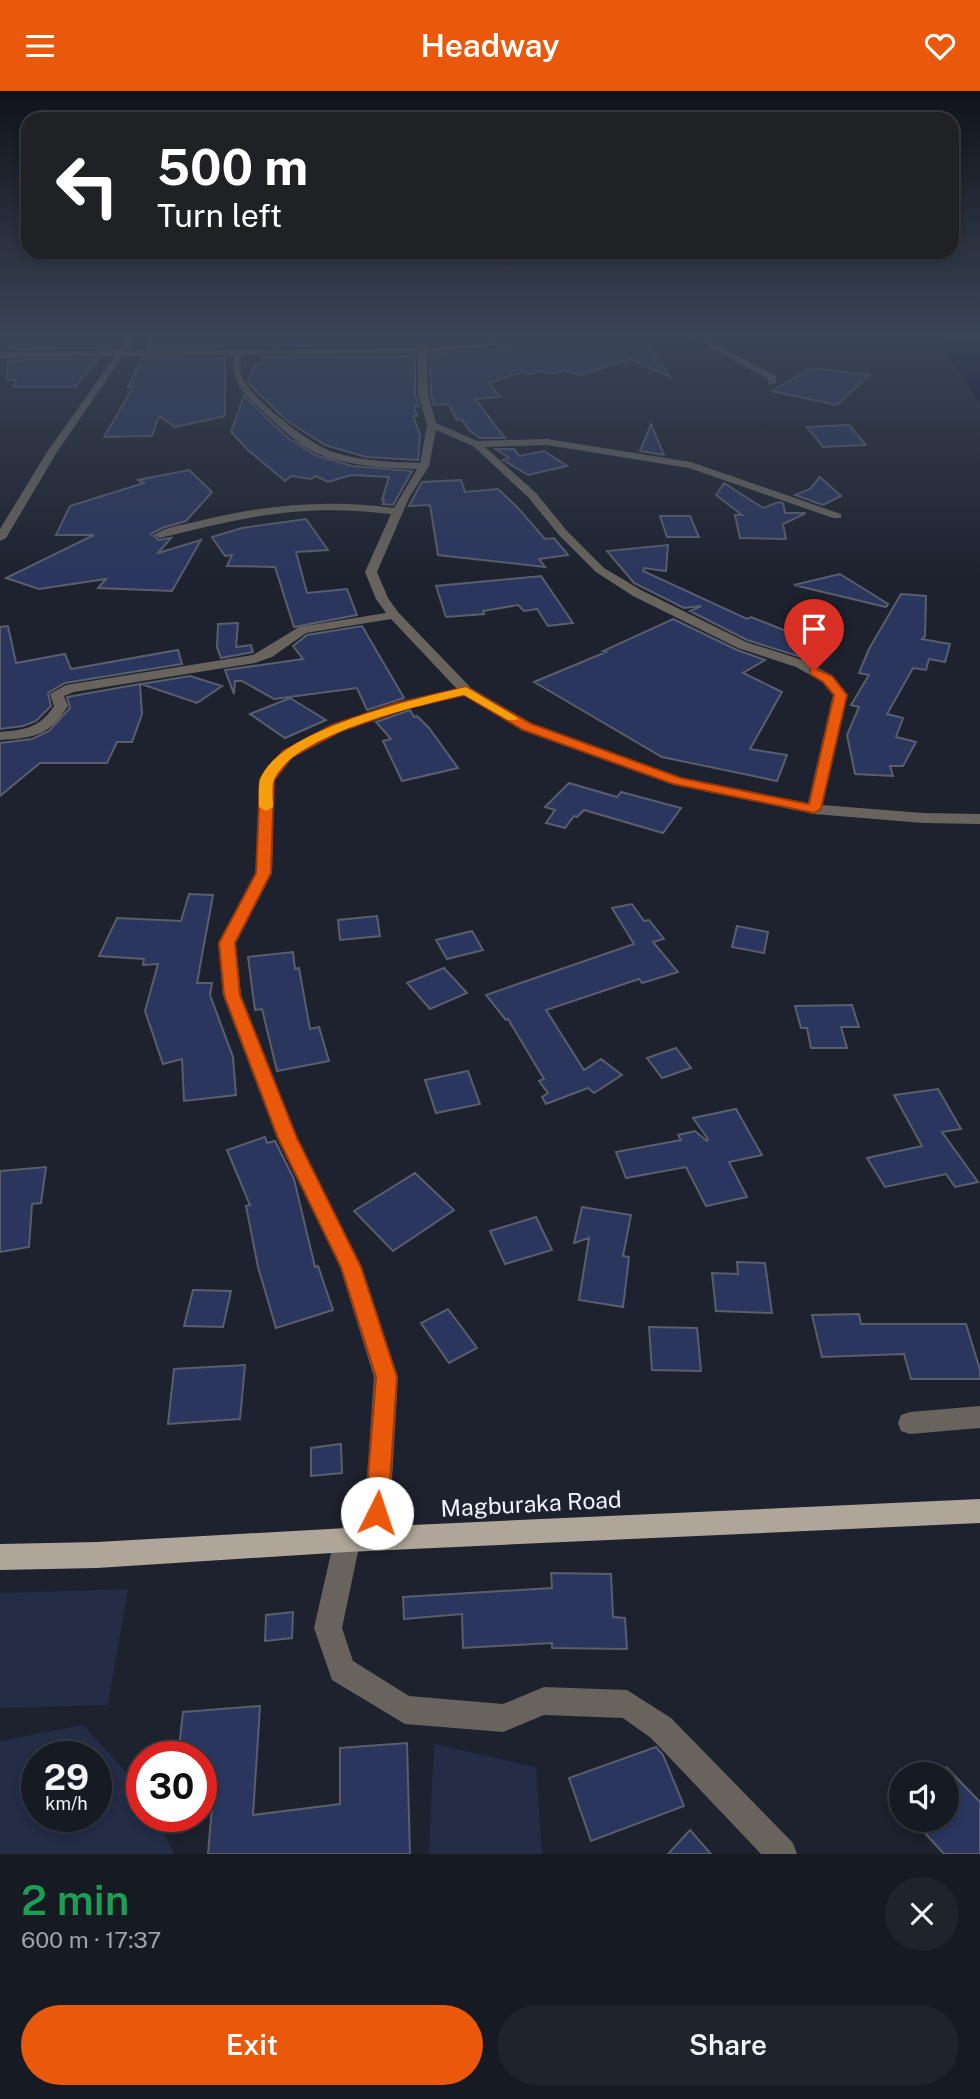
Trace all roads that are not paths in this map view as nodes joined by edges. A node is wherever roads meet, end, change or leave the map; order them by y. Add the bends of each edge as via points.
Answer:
1 (76, 415) edge
2 (273, 415) edge
3 (429, 415) edge
4 (432, 425) junction
5 (476, 444) junction
6 (691, 465) junction
7 (424, 466) junction
8 (726, 474) dead end
9 (398, 512) junction
10 (837, 516) dead end
11 (160, 535) dead end
12 (0, 538) edge
13 (394, 615) junction
14 (466, 691) junction
15 (0, 736) edge
16 (814, 809) junction
17 (980, 819) edge
18 (980, 1417) edge
19 (910, 1423) dead end
20 (980, 1511) edge
21 (347, 1540) junction
22 (0, 1557) edge
23 (782, 1854) edge

1 - 12 street
2 - 7 street via 316,449 344,457
3 - 4 street
4 - 5 street
4 - 7 street
5 - 6 street via 547,442
5 - 16 street via 532,495 600,570 742,645 801,664 828,679 841,695
6 - 8 street
6 - 10 street
7 - 9 street
9 - 11 street via 352,504 272,506
9 - 13 street via 371,572
13 - 14 street
13 - 15 street via 303,630 265,657 71,688 57,694 61,706 43,729
14 - 16 street via 528,727 678,781
14 - 21 street via 401,706 337,728 287,754 267,779 264,873 227,943 232,995 288,1138 351,1267 386,1377 377,1513
16 - 17 street
18 - 19 street
20 - 21 main road, Magburaka Road
21 - 22 main road, Magburaka Road
21 - 23 street via 328,1628 342,1669 405,1710 503,1718 544,1701 627,1703 661,1728

